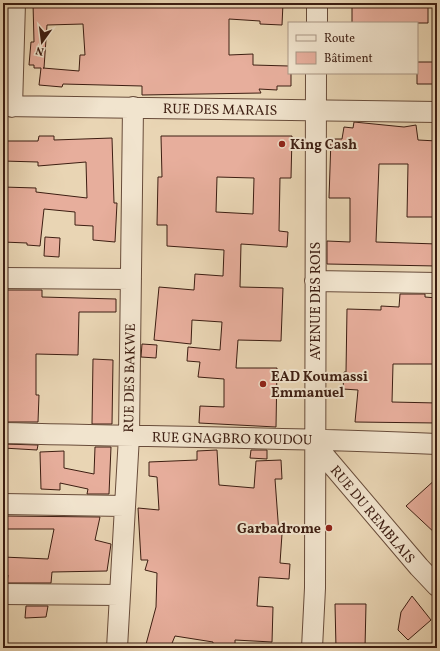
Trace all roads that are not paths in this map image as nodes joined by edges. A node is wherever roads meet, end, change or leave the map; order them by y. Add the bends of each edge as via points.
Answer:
1 (15, 3) edge
2 (317, 3) edge
3 (316, 22) edge
4 (316, 74) edge
5 (8, 107) edge
6 (133, 107) junction
7 (316, 112) junction
8 (437, 112) edge
9 (3, 278) edge
10 (131, 279) junction
11 (315, 281) junction
12 (437, 283) edge
13 (3, 433) edge
14 (129, 436) junction
15 (314, 438) junction
16 (437, 444) edge
17 (3, 504) edge
18 (124, 506) junction
19 (437, 586) edge
20 (3, 594) edge
21 (120, 595) junction
22 (117, 648) edge
23 (312, 648) edge

1 - 5 street
2 - 3 street
4 - 7 street, AVENUE DES ROIS
5 - 6 street, RUE DES MARAIS
6 - 7 street, RUE DES MARAIS
6 - 10 street, RUE DES BAKWE
7 - 8 street, RUE DES MARAIS
7 - 11 street, AVENUE DES ROIS
9 - 10 street
10 - 14 street, RUE DES BAKWE
11 - 12 street
11 - 15 street, AVENUE DES ROIS
13 - 14 street, RUE GNAGBRO KOUDOU
14 - 15 street, RUE GNAGBRO KOUDOU
14 - 18 street, RUE DES BAKWE
15 - 16 street, RUE GNAGBRO KOUDOU
15 - 19 street, RUE DU REMBLAIS via 322,453
15 - 23 street, AVENUE DES ROIS
17 - 18 street
18 - 21 street, RUE DES BAKWE
20 - 21 street
21 - 22 street, RUE DES BAKWE

